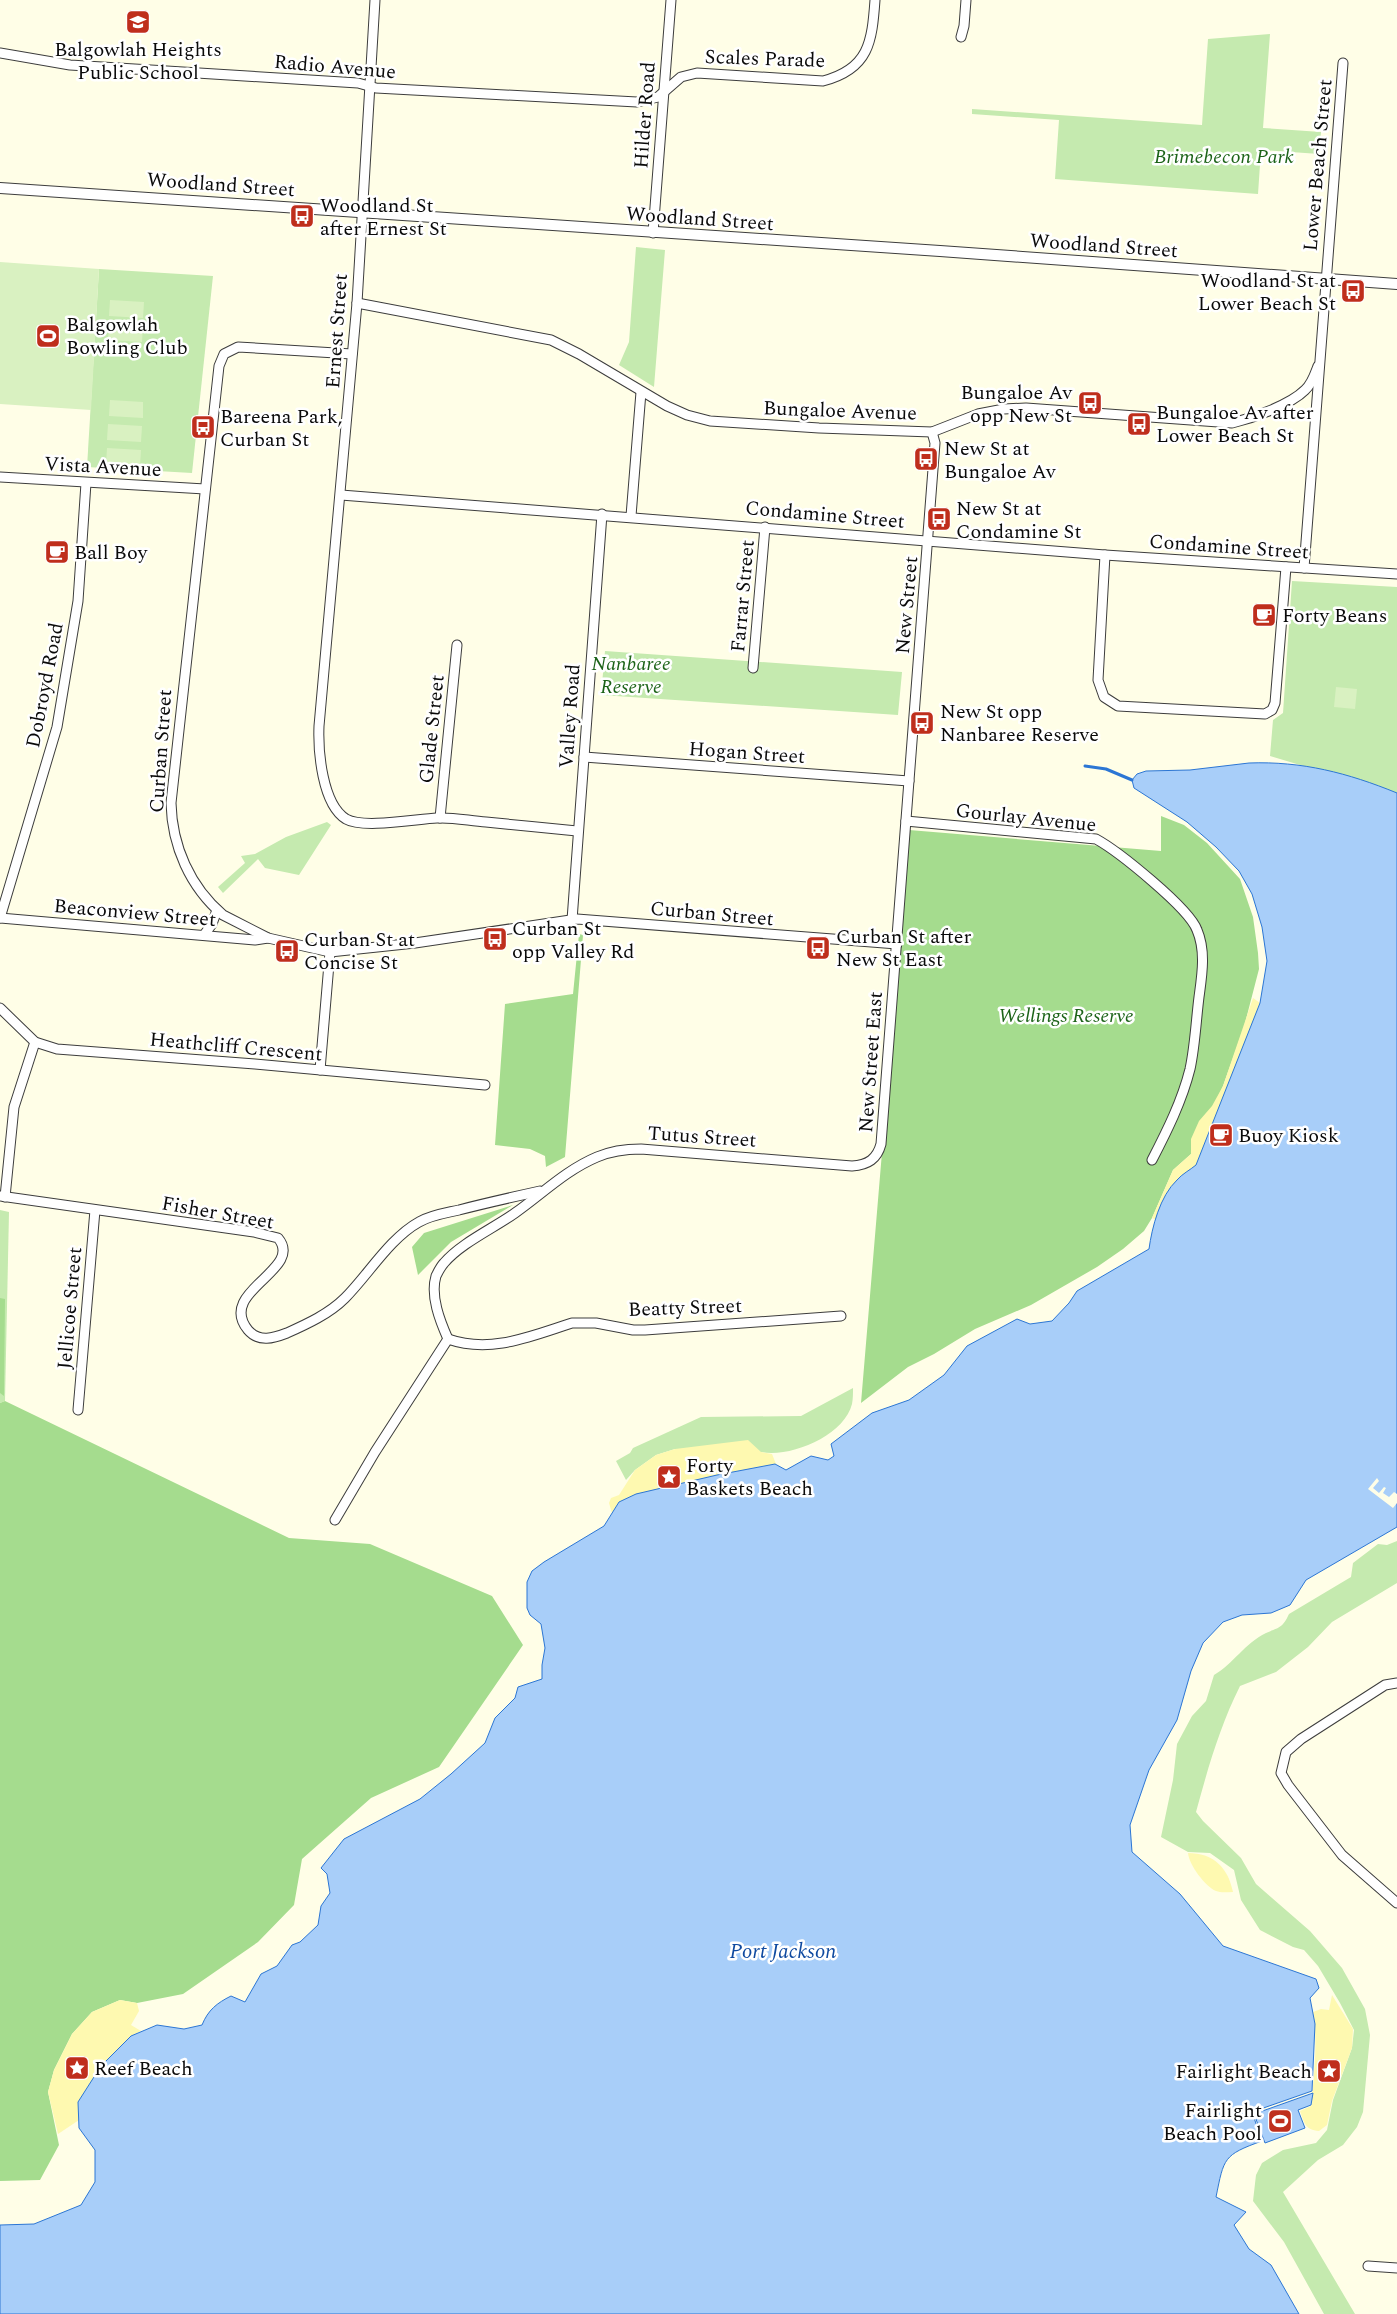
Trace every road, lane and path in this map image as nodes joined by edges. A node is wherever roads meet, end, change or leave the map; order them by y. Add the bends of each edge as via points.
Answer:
1 (375, 0) edge
2 (671, 0) edge
3 (875, 0) edge
4 (966, 0) edge
5 (960, 37) dead end
6 (0, 53) edge
7 (1342, 63) dead end
8 (369, 86) junction
9 (664, 91) junction
10 (0, 188) edge
11 (362, 211) junction
12 (653, 233) junction
13 (1325, 279) junction
14 (1397, 284) edge
15 (357, 303) junction
16 (352, 354) junction
17 (1318, 366) junction
18 (641, 392) junction
19 (932, 432) junction
20 (0, 477) edge
21 (86, 483) junction
22 (204, 489) junction
23 (341, 495) junction
24 (602, 514) junction
25 (631, 516) junction
26 (765, 527) junction
27 (928, 540) junction
28 (1105, 555) junction
29 (1286, 567) junction
30 (1304, 568) junction
31 (1397, 574) edge
32 (457, 645) dead end
33 (753, 668) dead end
34 (584, 757) junction
35 (909, 781) junction
36 (440, 818) junction
37 (906, 821) junction
38 (577, 831) junction
39 (217, 910) junction
40 (0, 918) edge
41 (572, 920) junction
42 (204, 935) junction
43 (268, 938) junction
44 (897, 944) junction
45 (330, 952) junction
46 (0, 1008) edge
47 (35, 1042) junction
48 (320, 1070) junction
49 (485, 1085) dead end
50 (1152, 1160) dead end
51 (869, 1162) joint
52 (543, 1191) junction
53 (3, 1197) edge
54 (95, 1210) junction
55 (841, 1316) dead end
56 (448, 1339) junction
57 (78, 1410) dead end
58 (335, 1520) dead end
59 (1397, 1683) edge
60 (1397, 1903) edge
61 (1368, 2266) dead end
62 (1397, 2268) edge

1 - 8 street, Ernest Street
2 - 9 street, Hilder Road
3 - 9 street, Scales Parade via 870,45 861,60 837,77 822,81 697,73 681,77
4 - 5 street
6 - 8 street, Radio Avenue via 70,65
7 - 13 street, Lower Beach Street
8 - 9 street, Radio Avenue via 638,102
8 - 11 street, Ernest Street
9 - 12 street, Hilder Road
10 - 11 street, Woodland Street
11 - 12 street, Woodland Street
11 - 15 street, Ernest Street
12 - 13 street, Woodland Street
13 - 14 street, Woodland Street
13 - 17 street, Lower Beach Street
15 - 16 street, Ernest Street
15 - 18 street, Bungaloe Avenue via 551,340
16 - 22 street, Curban Street via 244,347 233,348 224,354 217,373
16 - 23 street, Ernest Street
17 - 19 street, Bungaloe Avenue via 1311,384 1301,394 1246,420 1232,422 1015,408 978,414
17 - 30 street, Lower Beach Street
18 - 19 street, Bungaloe Avenue via 687,415 710,421
18 - 25 street
19 - 27 street, New Street via 935,443
20 - 21 street, Vista Avenue
21 - 22 street, Vista Avenue
21 - 40 street, Dobroyd Road via 78,601 57,727
22 - 39 street, Curban Street via 171,803 175,841 183,861
23 - 24 street, Condamine Street
23 - 36 street, Ernest Street via 319,726 318,750 324,782 335,806 346,819 378,823
24 - 25 street, Condamine Street
24 - 34 street, Valley Road
25 - 26 street, Condamine Street
26 - 27 street, Condamine Street
26 - 33 street, Farrar Street
27 - 28 street, Condamine Street
27 - 35 street, New Street
28 - 29 street, Condamine Street
28 - 29 street via 1098,680 1104,696 1118,706 1265,714 1272,710
29 - 30 street, Condamine Street
30 - 31 street, Condamine Street
32 - 36 street, Glade Street
34 - 35 street, Hogan Street
34 - 38 street, Valley Road
35 - 37 street, New Street East
36 - 38 street
37 - 44 street, New Street East
37 - 50 street, Gourlay Avenue via 1096,839 1169,897 1197,928 1203,949 1203,969 1189,1070 1173,1118
38 - 41 street, Valley Road
39 - 42 street
39 - 43 street, Curban Street
40 - 42 street, Beaconview Street
41 - 44 street, Curban Street
41 - 45 street, Curban Street
42 - 43 street, Beaconview Street via 255,940
43 - 45 street, Curban Street
44 - 51 street, New Street East via 881,1144
45 - 48 street
46 - 47 street, Heathcliff Crescent
47 - 48 street, Heathcliff Crescent via 56,1049
47 - 53 street via 14,1107
48 - 49 street, Heathcliff Crescent
51 - 52 street, Tutus Street via 852,1166 629,1149 596,1158
52 - 54 street, Fisher Street via 422,1220 401,1236 332,1309 272,1338 260,1338 250,1332 243,1321 242,1308 249,1294 282,1257 284,1249 278,1238
52 - 56 street via 443,1264 436,1276 434,1289
53 - 54 street, Fisher Street
54 - 57 street, Jellicoe Street
55 - 56 street, Beatty Street via 633,1330 582,1322 489,1346
56 - 58 street
59 - 60 street via 1384,1685 1301,1739 1286,1752 1281,1773 1342,1854
61 - 62 street

